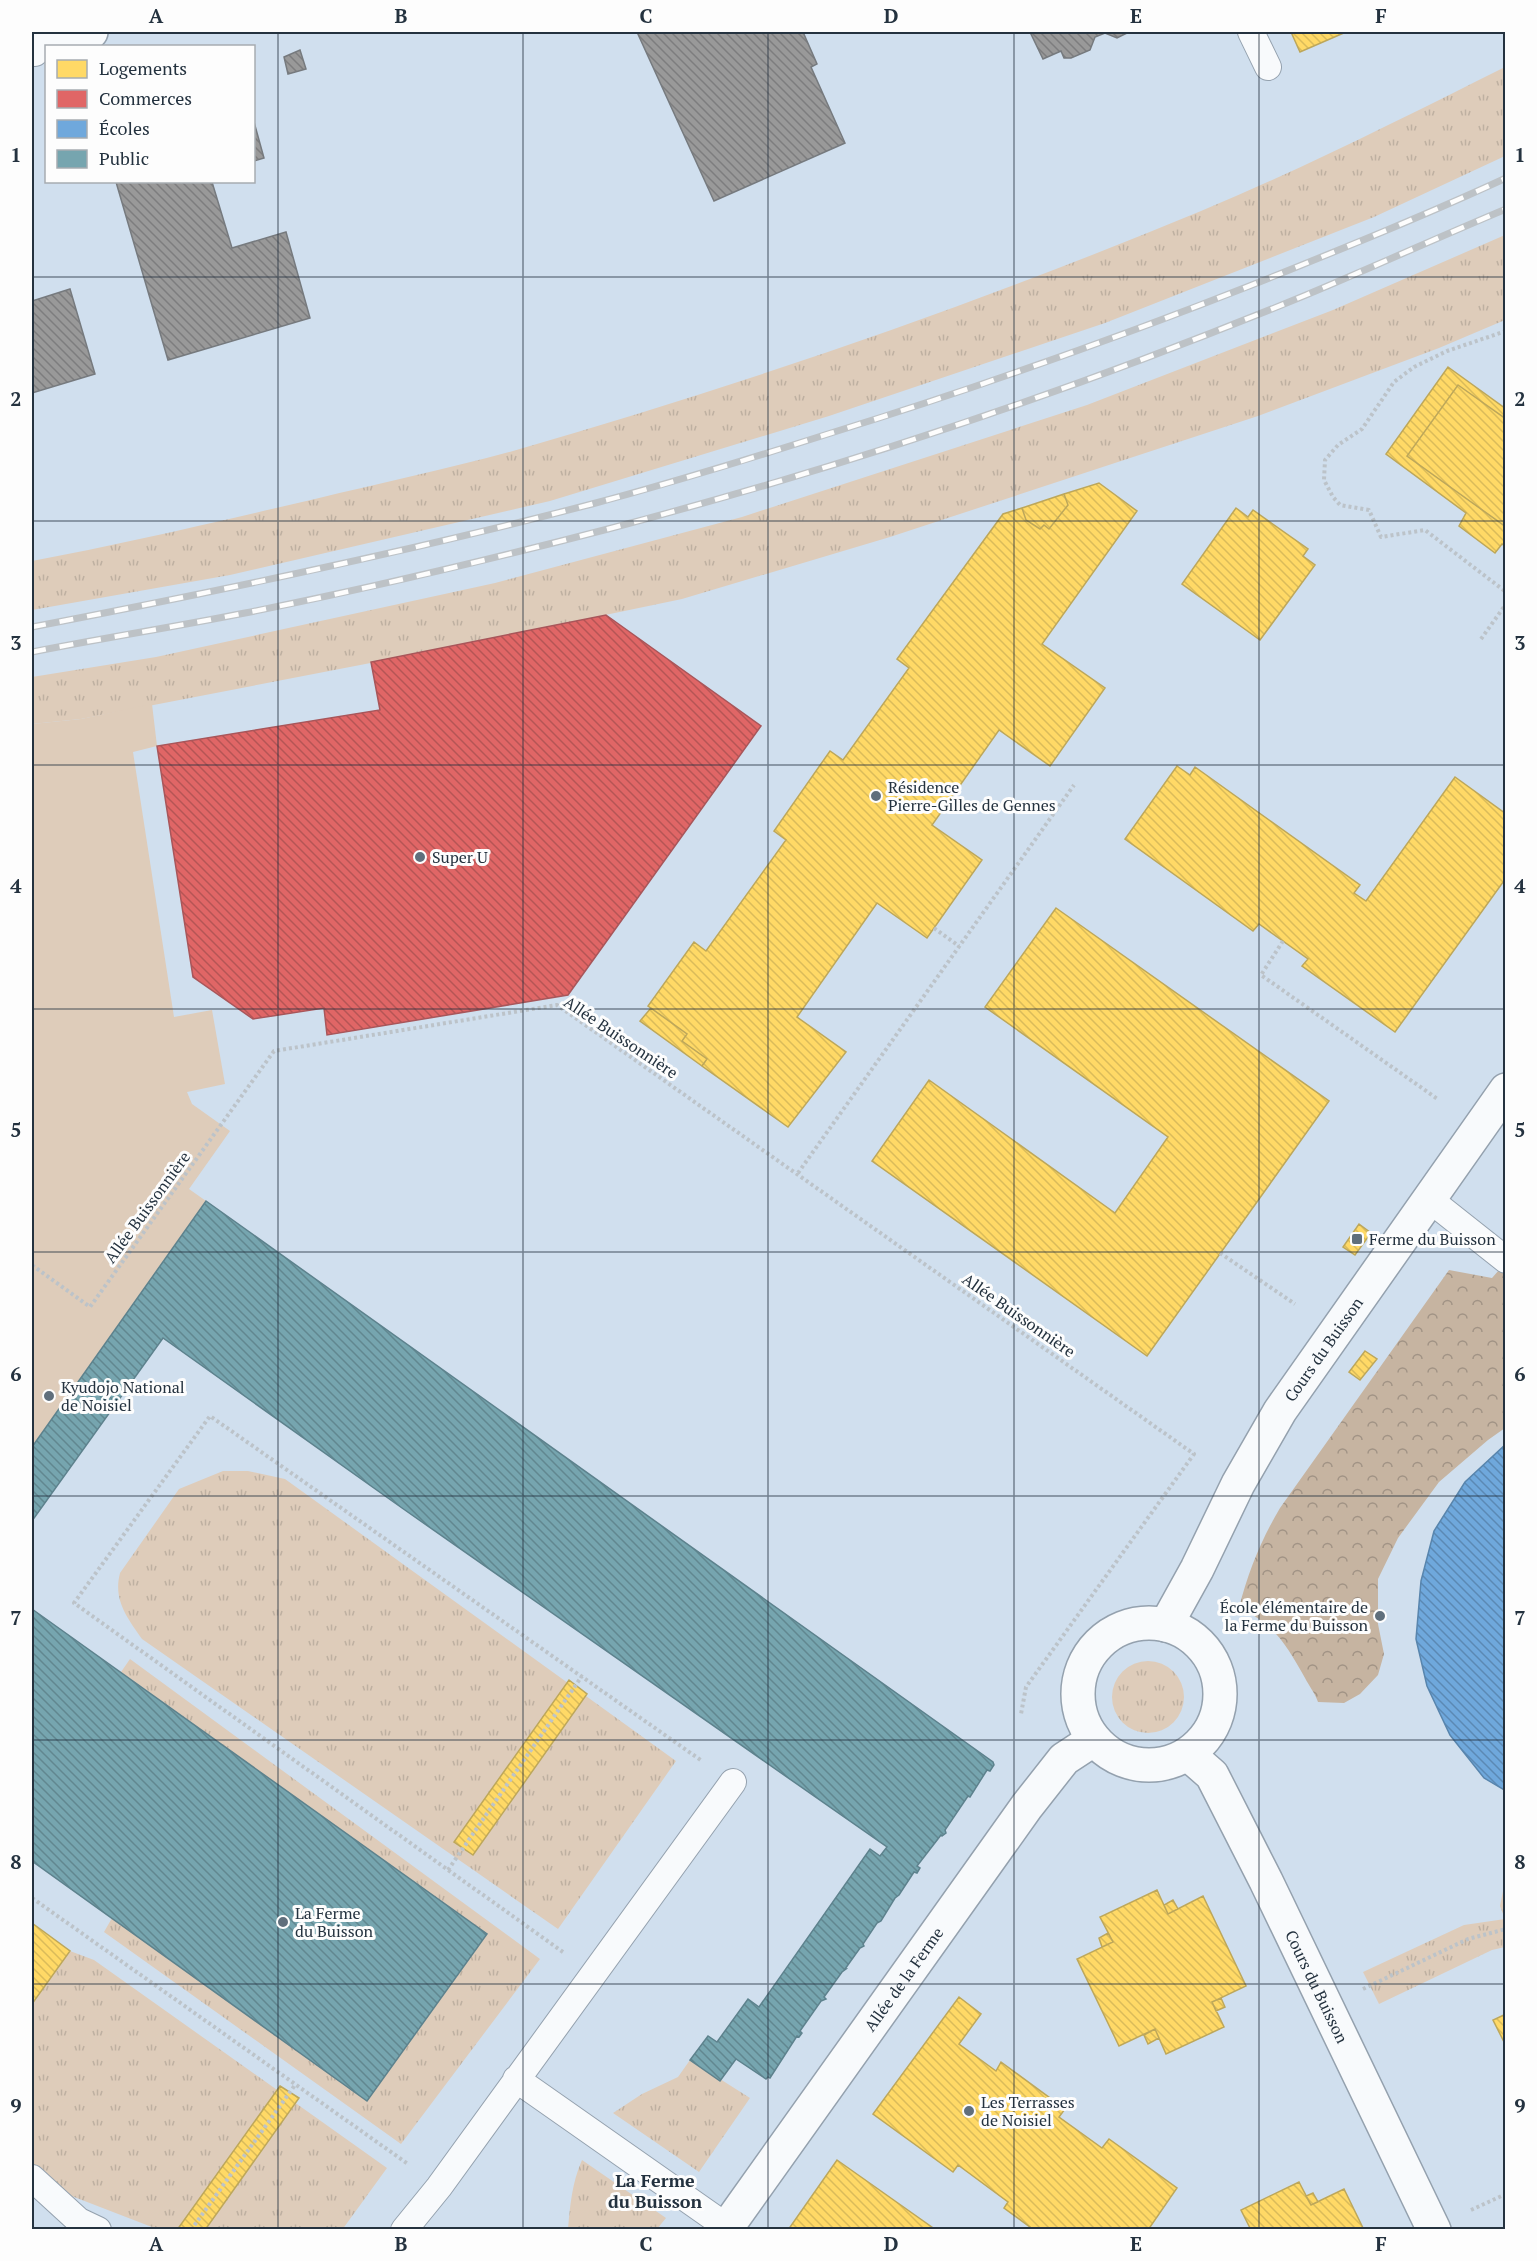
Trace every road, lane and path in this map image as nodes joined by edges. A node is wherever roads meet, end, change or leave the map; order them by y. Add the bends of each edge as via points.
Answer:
1 (91, 32) edge
2 (1251, 32) edge
3 (51, 45) edge
4 (1268, 68) dead end
5 (1506, 331) edge
6 (1506, 592) edge
7 (1506, 604) edge
8 (1481, 639) dead end
9 (1074, 785) dead end
10 (934, 928) dead end
11 (1283, 941) dead end
12 (959, 946) junction
13 (1506, 1090) edge
14 (1440, 1100) dead end
15 (798, 1173) junction
16 (1429, 1199) junction
17 (1220, 1253) dead end
18 (1506, 1260) edge
19 (32, 1265) edge
20 (1295, 1304) dead end
21 (1166, 1625) junction
22 (582, 1676) junction
23 (1021, 1714) dead end
24 (1093, 1740) junction
25 (1188, 1754) junction
26 (733, 1782) joint
27 (448, 1870) junction
28 (32, 1898) edge
29 (1506, 1929) edge
30 (593, 1974) junction
31 (1326, 2007) junction
32 (516, 2079) junction
33 (295, 2085) junction
34 (32, 2178) edge
35 (439, 2187) junction
36 (98, 2229) edge
37 (191, 2229) edge
38 (404, 2229) edge
39 (727, 2229) edge
40 (1434, 2229) edge

1 - 3 street
2 - 4 lane
5 - 6 path via 1447,351 1394,382 1362,429 1338,445 1325,460 1324,480 1340,505 1370,510 1380,537 1425,530
7 - 8 path
9 - 12 path
10 - 12 path
11 - 14 path via 1261,975
12 - 15 path
13 - 16 street, Cours du Buisson
15 - 19 path, Allée Buissonnière via 557,1005 274,1051 90,1307
15 - 23 path, Allée Buissonnière via 1194,1454 1026,1687
16 - 18 lane
16 - 21 street, Cours du Buisson via 1280,1412 1238,1484
17 - 20 path
21 - 24 street via 1143,1623 1121,1628 1101,1641 1086,1659 1078,1680 1077,1703
21 - 25 street via 1181,1630 1204,1649 1220,1689 1220,1705 1209,1733
22 - 26 path
22 - 27 path
22 - 27 path via 210,1416 74,1603
24 - 25 street via 1108,1754 1128,1763 1149,1766 1169,1763
24 - 39 street, Allée de la Ferme via 1064,1759 1027,1806
25 - 31 street, Cours du Buisson via 1212,1775
26 - 30 lane
27 - 30 path
28 - 33 path
29 - 31 path via 1468,1939
30 - 32 lane
31 - 40 street, Cours du Buisson
32 - 35 lane
32 - 39 lane
33 - 35 path
33 - 37 path
34 - 36 lane via 80,2221
35 - 38 lane

